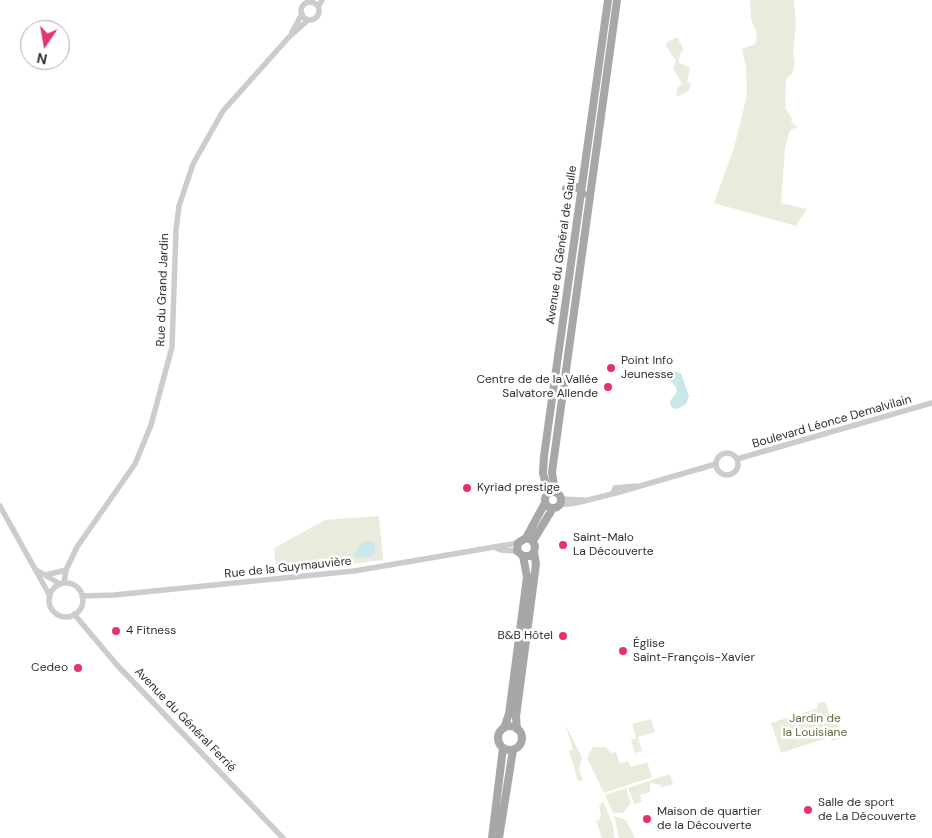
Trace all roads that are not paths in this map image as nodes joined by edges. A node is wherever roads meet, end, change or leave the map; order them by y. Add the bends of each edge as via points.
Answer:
1 (322, 0) edge
2 (608, 0) edge
3 (617, 0) edge
4 (311, 1) edge
5 (318, 7) junction
6 (302, 14) junction
7 (308, 20) junction
8 (289, 37) junction
9 (581, 194) junction
10 (588, 205) junction
11 (932, 403) edge
12 (737, 460) junction
13 (716, 464) junction
14 (551, 493) junction
15 (545, 502) junction
16 (558, 504) junction
17 (0, 506) edge
18 (529, 540) junction
19 (519, 550) junction
20 (534, 552) junction
21 (66, 570) junction
22 (38, 572) junction
23 (46, 575) junction
24 (62, 584) junction
25 (50, 596) junction
26 (82, 596) junction
27 (74, 614) junction
28 (504, 728) junction
29 (517, 729) junction
30 (504, 748) junction
31 (513, 750) junction
32 (283, 838) edge
33 (492, 838) edge
34 (499, 838) edge

1 - 5 street
2 - 9 main road, Avenue du Général de Gaulle
3 - 10 main road, Avenue du Général de Gaulle
4 - 5 street
4 - 6 street via 302,7
5 - 7 street via 318,16
6 - 7 street
6 - 8 street, Rue du Grand Jardin
7 - 8 street, Rue du Grand Jardin
8 - 21 street, Rue du Grand Jardin via 223,112 193,164 176,230 172,347 151,425 135,464 89,529
9 - 10 main road
9 - 14 main road, Avenue du Général de Gaulle via 544,456 543,473
10 - 14 main road, Avenue du Général de Gaulle
11 - 12 street, Boulevard Léonce Demalvilain
12 - 13 street via 730,454 724,454
12 - 13 street via 736,470 728,476 718,471
13 - 16 street via 636,486 616,488 613,493
14 - 15 main road
14 - 16 main road
15 - 16 main road
15 - 18 main road
16 - 18 main road
17 - 22 street
18 - 19 main road
18 - 20 main road via 535,546
19 - 20 main road via 530,556
19 - 26 street, Rue de la Guymauvière via 494,547 336,573
19 - 28 main road via 527,577 509,714
20 - 29 main road via 536,576
21 - 23 street
21 - 24 street, Rue du Grand Jardin
22 - 23 street
22 - 25 street
23 - 24 street
24 - 25 street via 53,589
24 - 26 street via 74,585
25 - 27 street via 50,605 56,613 65,617
26 - 27 street via 82,603
27 - 32 street, Avenue du Général Ferrié
28 - 29 main road
28 - 30 main road via 498,739
29 - 31 main road via 522,741
30 - 31 main road
30 - 33 main road
31 - 34 main road

